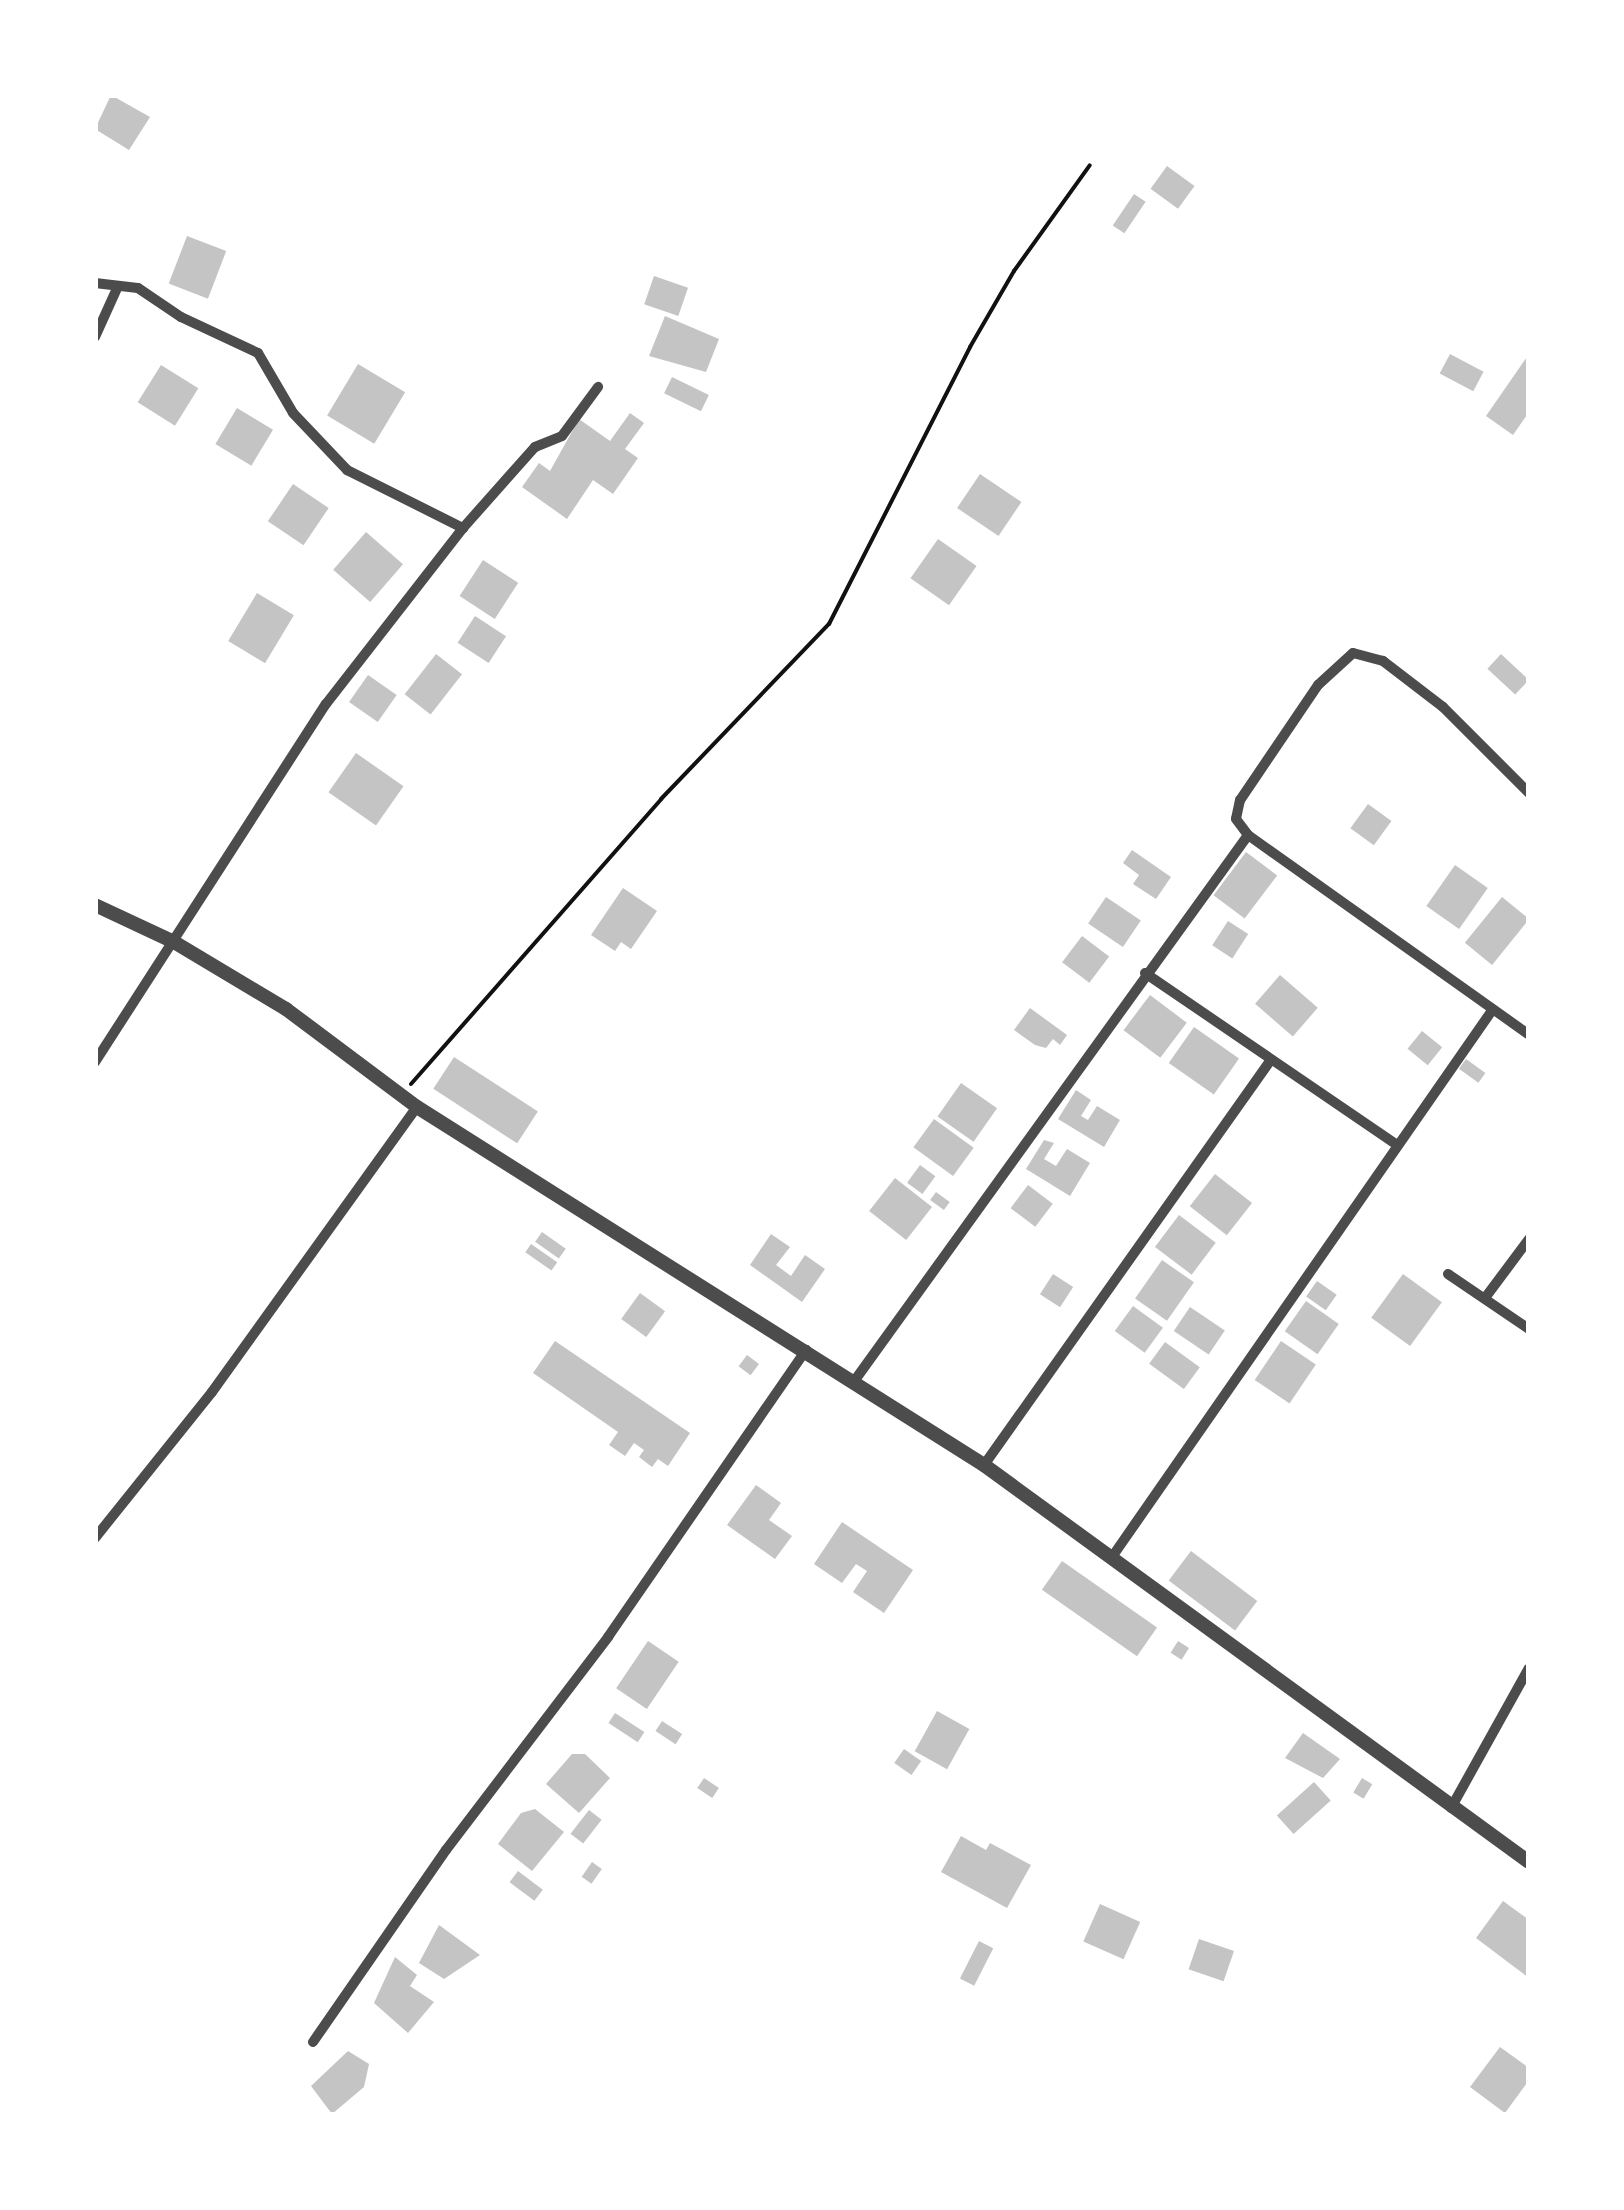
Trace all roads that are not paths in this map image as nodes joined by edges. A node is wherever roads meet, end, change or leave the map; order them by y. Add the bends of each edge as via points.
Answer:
1 (95, 283) edge
2 (118, 286) junction
3 (95, 337) edge
4 (598, 388) dead end
5 (464, 528) junction
6 (1529, 793) edge
7 (1248, 834) junction
8 (95, 906) edge
9 (174, 942) junction
10 (1145, 974) junction
11 (1492, 1009) junction
12 (1529, 1035) edge
13 (1270, 1060) junction
14 (95, 1062) edge
15 (418, 1107) junction
16 (1397, 1145) junction
17 (1529, 1239) edge
18 (1448, 1274) dead end
19 (1485, 1298) junction
20 (1529, 1329) edge
21 (806, 1349) junction
22 (855, 1380) junction
23 (984, 1465) junction
24 (95, 1538) edge
25 (1112, 1557) junction
26 (1529, 1668) edge
27 (1450, 1809) junction
28 (1529, 1862) edge
29 (313, 2042) dead end

1 - 2 street
2 - 3 street
2 - 5 street via 138,288 258,354 302,424 346,470
4 - 5 street via 562,436 534,447
5 - 9 street via 326,704
6 - 7 street via 1443,707 1383,661 1353,654 1328,672 1240,800 1236,820
7 - 10 street
7 - 11 street
8 - 9 street
9 - 14 street
9 - 15 street via 286,1009
10 - 13 street
10 - 22 street
11 - 12 street
11 - 16 street
13 - 16 street
13 - 23 street
15 - 21 street
15 - 24 street via 212,1392
16 - 25 street
17 - 19 street
18 - 19 street
19 - 20 street
21 - 22 street
21 - 29 street via 608,1637 446,1850
22 - 23 street
23 - 25 street
25 - 27 street
26 - 27 street
27 - 28 street

